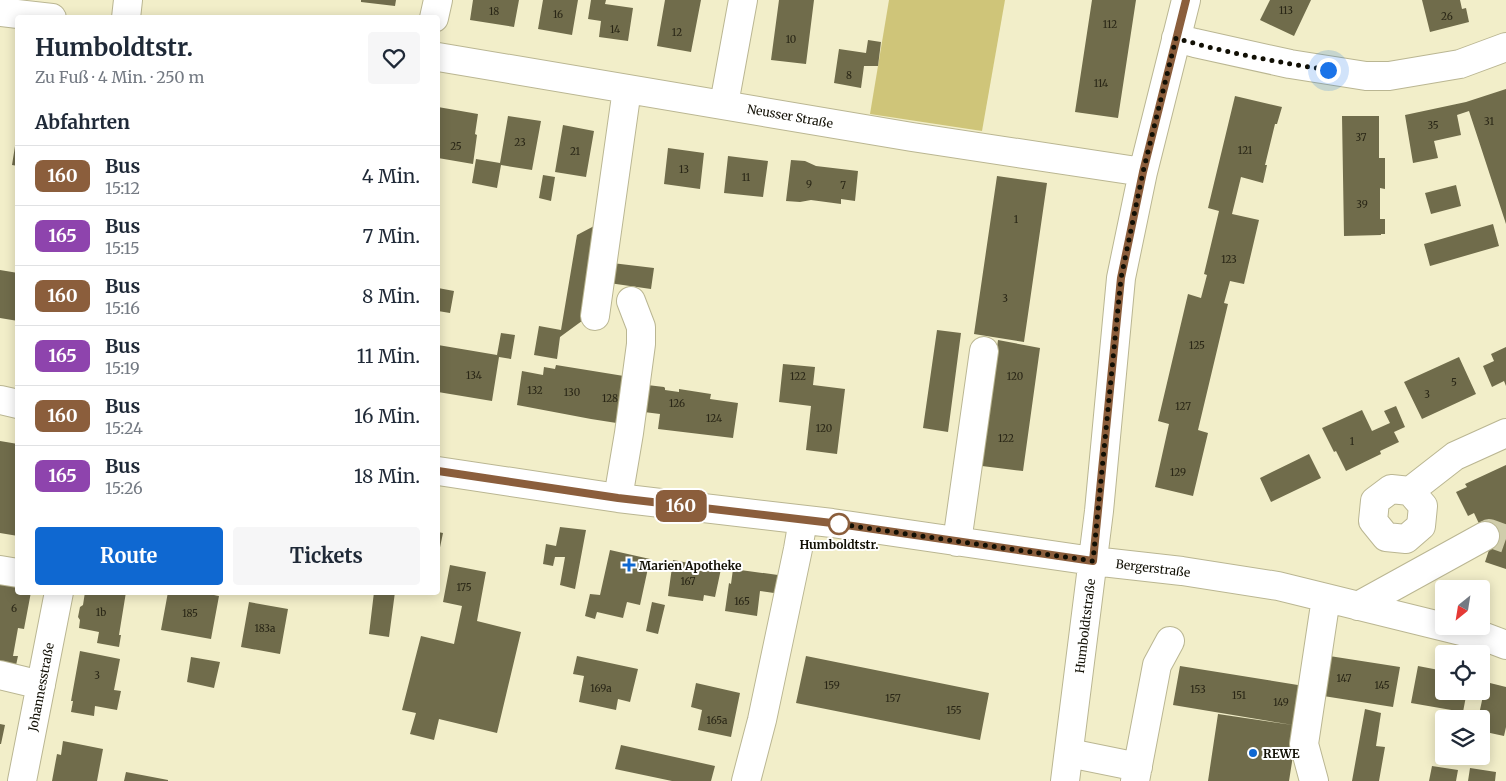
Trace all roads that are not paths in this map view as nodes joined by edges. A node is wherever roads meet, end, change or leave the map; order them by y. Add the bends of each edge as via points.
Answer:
1 (128, 0) edge
2 (438, 0) edge
3 (742, 0) edge
4 (1186, 0) edge
5 (0, 12) edge
6 (26, 15) edge
7 (126, 15) edge
8 (435, 15) edge
9 (1176, 38) junction
10 (1506, 47) edge
11 (440, 57) edge
12 (627, 89) junction
13 (724, 104) junction
14 (1143, 172) junction
15 (631, 301) dead end
16 (595, 316) dead end
17 (984, 351) dead end
18 (0, 400) edge
19 (15, 403) edge
20 (1506, 433) edge
21 (440, 471) edge
22 (1410, 491) dead end
23 (618, 498) junction
24 (803, 520) junction
25 (1485, 536) tunnel mouth
26 (957, 542) junction
27 (1093, 561) junction
28 (0, 570) edge
29 (15, 572) edge
30 (58, 595) edge
31 (1326, 598) junction
32 (1358, 606) junction
33 (1170, 641) dead end
34 (1506, 644) edge
35 (0, 675) edge
36 (41, 685) junction
37 (1069, 753) junction
38 (1136, 774) edge
39 (22, 781) edge
40 (746, 781) edge
41 (1065, 781) edge
42 (1314, 781) edge

1 - 7 street
2 - 8 street
3 - 13 street
4 - 9 street, Humboldtstraße
5 - 6 street
9 - 10 street via 1290,64 1366,76 1389,76 1460,64
9 - 14 street, Humboldtstraße
11 - 12 street, Neusser Straße
12 - 13 street, Neusser Straße
12 - 16 street
13 - 14 street, Neusser Straße
14 - 27 street, Humboldtstraße via 1121,278
15 - 23 street via 641,327 641,344
17 - 26 street
18 - 19 street
20 - 22 street via 1455,456
21 - 23 street, Bergerstraße
23 - 24 street, Bergerstraße
24 - 26 street, Bergerstraße
24 - 40 street via 762,720
25 - 32 street
26 - 27 street, Bergerstraße
27 - 31 street, Bergerstraße via 1278,586
27 - 37 street, Humboldtstraße
28 - 29 street
30 - 36 street, Johannesstraße
31 - 32 street, Bergerstraße
31 - 42 street via 1304,744
32 - 34 street, Bergerstraße
33 - 38 street via 1158,665
35 - 36 street
36 - 39 street, Johannesstraße
37 - 38 street
37 - 41 street, Humboldtstraße

